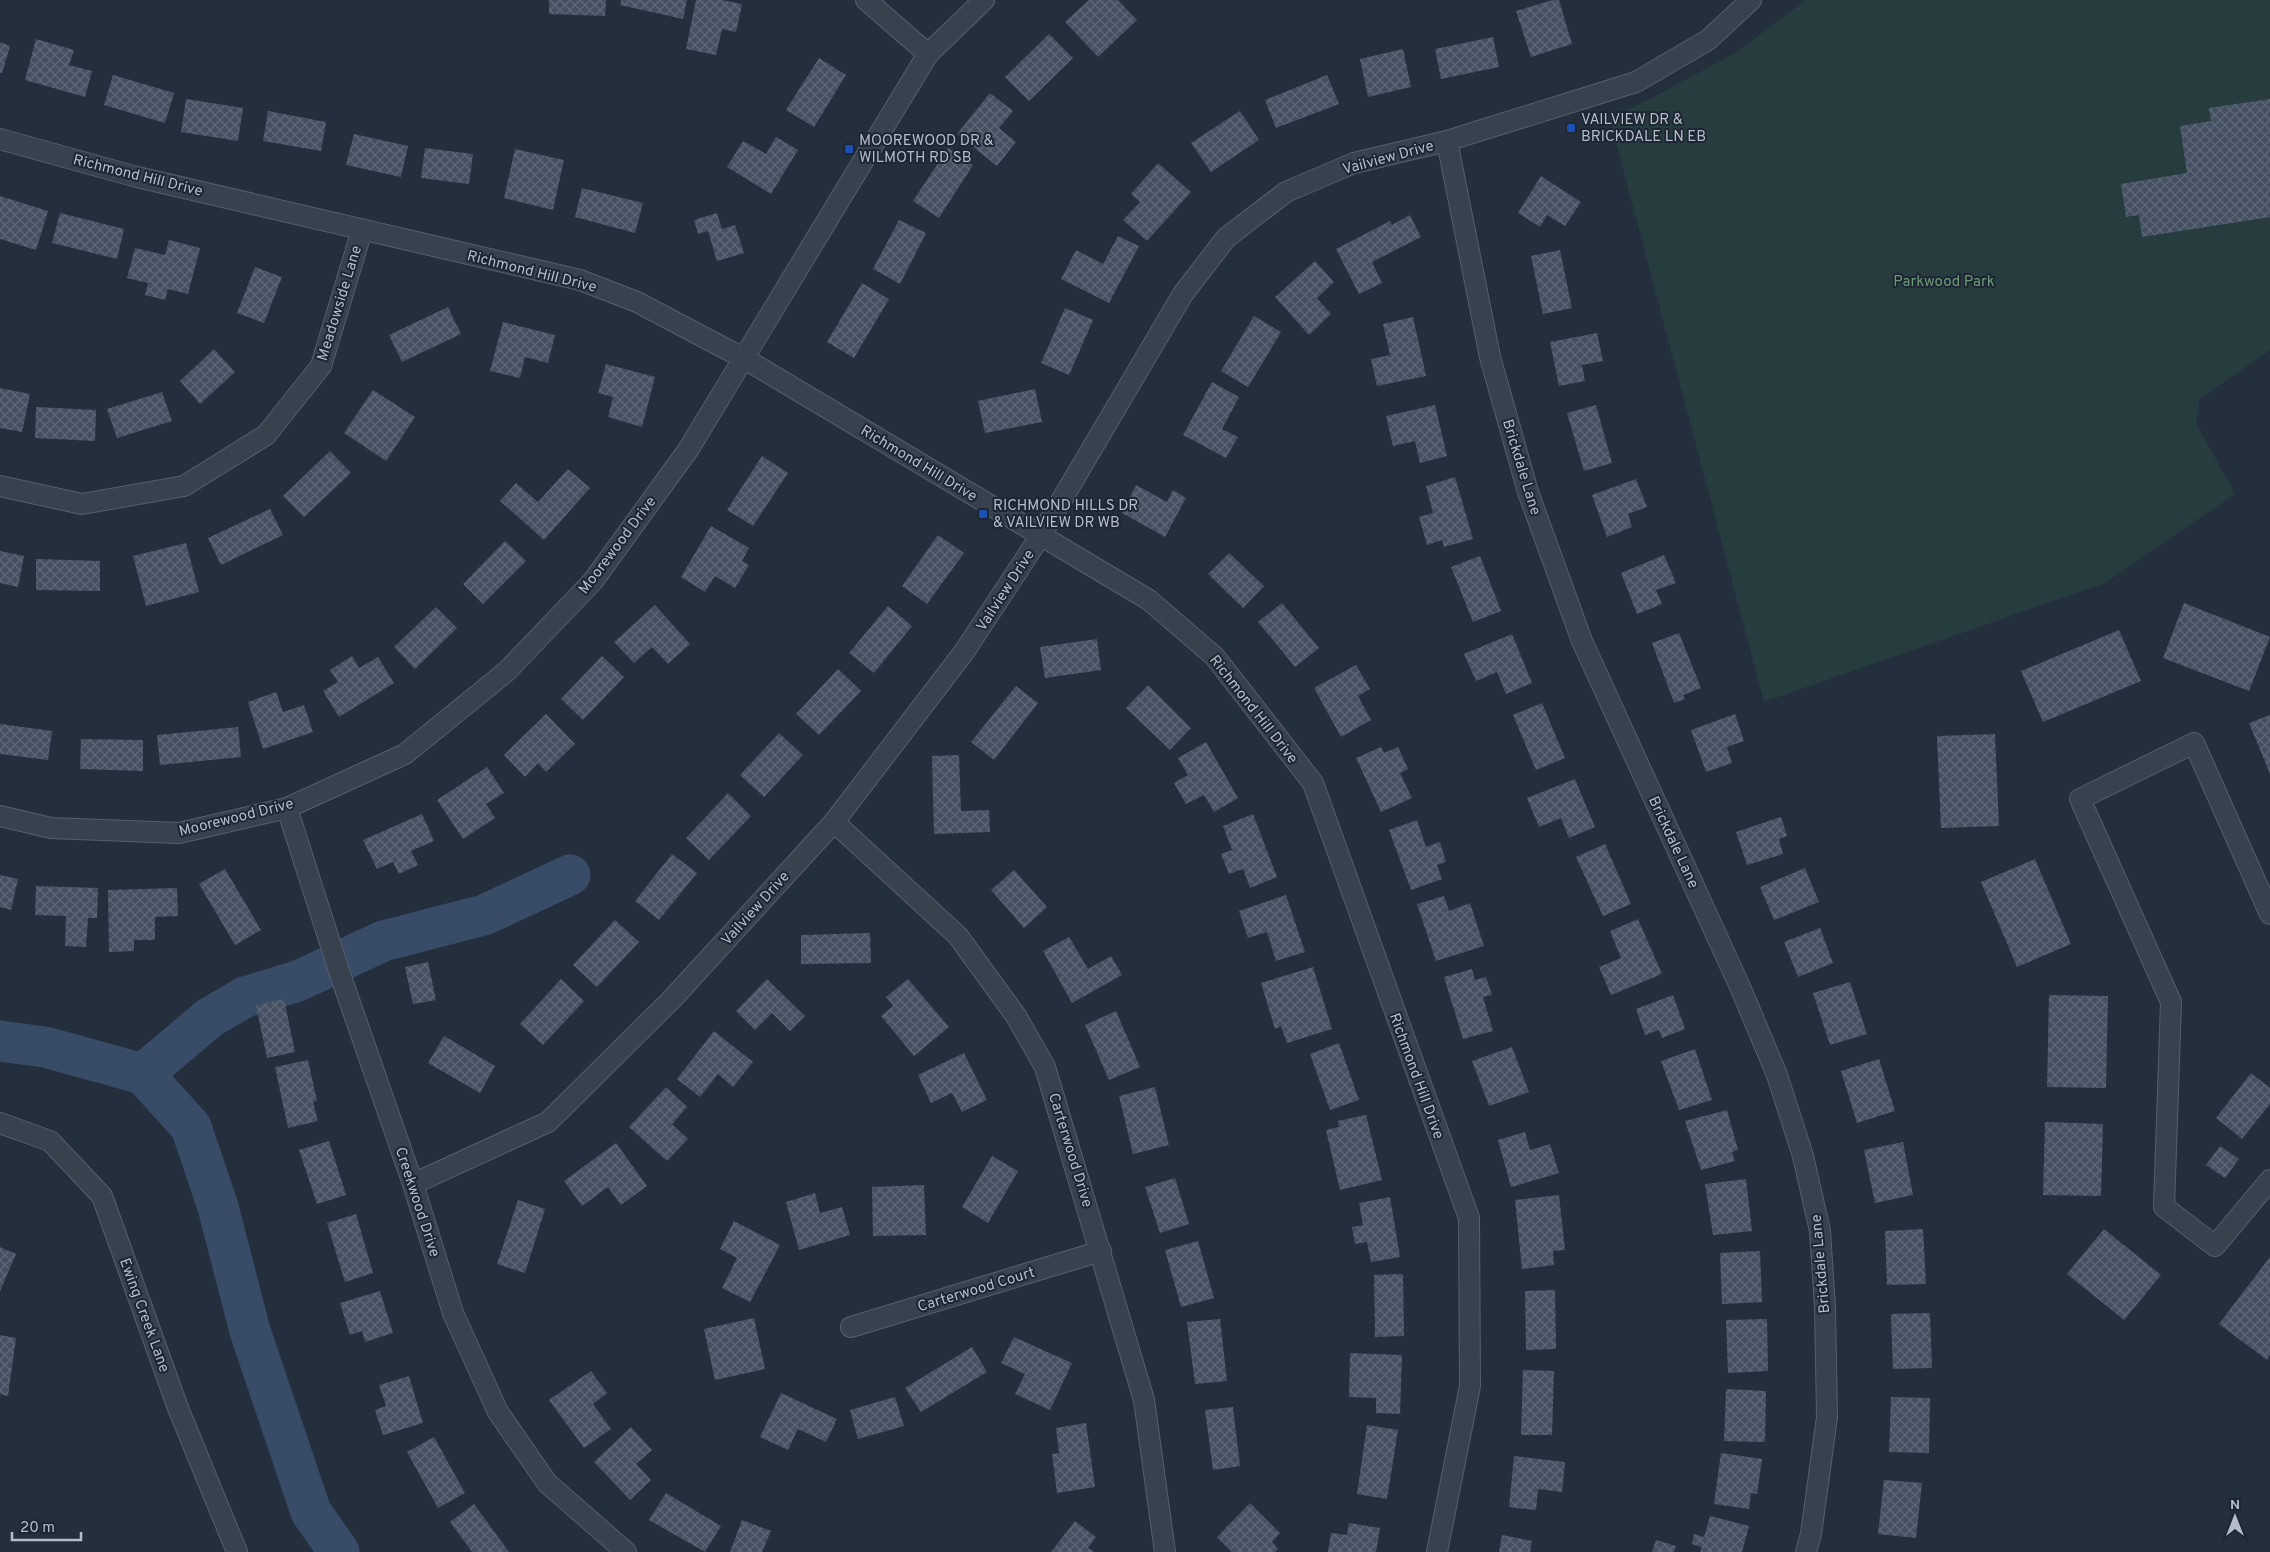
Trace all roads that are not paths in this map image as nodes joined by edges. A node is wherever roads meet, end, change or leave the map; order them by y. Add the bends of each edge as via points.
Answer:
1 (866, 0) edge
2 (984, 0) edge
3 (1751, 0) edge
4 (928, 54) junction
5 (0, 138) edge
6 (1447, 141) junction
7 (362, 230) junction
8 (744, 359) junction
9 (0, 486) edge
10 (1041, 535) junction
11 (287, 808) junction
12 (0, 816) edge
13 (834, 822) junction
14 (2270, 914) edge
15 (0, 1123) edge
16 (2270, 1180) edge
17 (413, 1184) junction
18 (1101, 1251) junction
19 (851, 1327) dead end
20 (237, 1552) edge
21 (626, 1552) edge
22 (1164, 1552) edge
23 (1437, 1552) edge
24 (1806, 1552) edge

1 - 4 street
2 - 4 street, Moorewood Drive
3 - 6 street, Vailview Drive via 1708,40 1636,82
4 - 8 street, Moorewood Drive
5 - 7 street, Richmond Hill Drive via 137,177
6 - 10 street, Vailview Drive via 1354,163 1286,192 1226,238 1183,294
6 - 24 street, Brickdale Lane via 1490,357 1528,492 1582,641 1741,989 1777,1075 1804,1156 1820,1231 1827,1417
7 - 8 street, Richmond Hill Drive via 580,280 637,302
7 - 9 street, Meadowside Lane via 321,366 266,435 184,486 82,504
8 - 10 street, Richmond Hill Drive
8 - 11 street, Moorewood Drive via 688,450 593,581 507,671 405,754
10 - 13 street, Vailview Drive via 964,652
10 - 23 street, Richmond Hill Drive via 1149,600 1215,656 1312,783 1469,1218 1470,1386
11 - 12 street, Moorewood Drive via 179,833 51,828
11 - 17 street, Creekwood Drive via 330,947
13 - 17 street, Vailview Drive via 673,998 548,1122
13 - 18 street, Carterwood Drive via 958,936 1016,1016 1045,1067
14 - 16 street via 2194,743 2080,799 2170,1002 2164,1207 2215,1246
15 - 20 street, Ewing Creek Lane via 50,1141 102,1196 178,1408
17 - 21 street, Creekwood Drive via 453,1313 498,1412 547,1483
18 - 19 street, Carterwood Court
18 - 22 street, Carterwood Drive via 1144,1400

